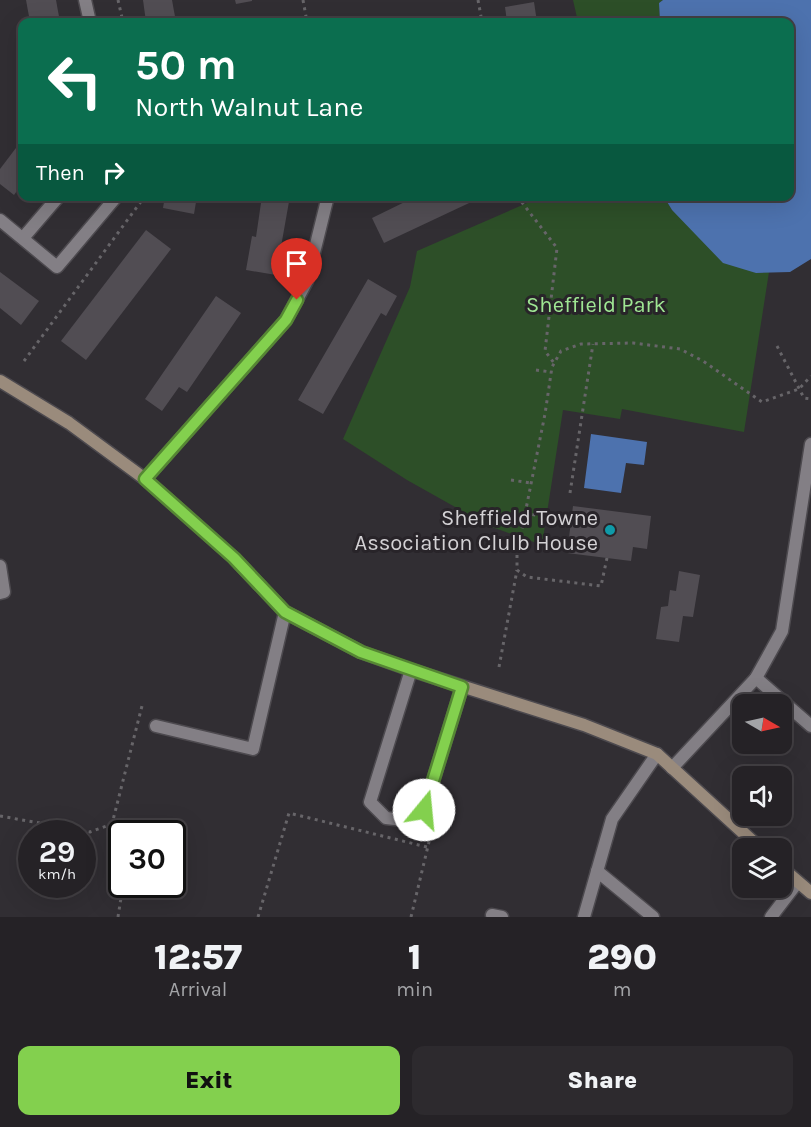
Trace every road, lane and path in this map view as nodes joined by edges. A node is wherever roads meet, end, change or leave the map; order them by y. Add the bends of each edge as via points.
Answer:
1 (85, 0) edge
2 (118, 0) edge
3 (303, 0) edge
4 (478, 0) edge
5 (89, 18) edge
6 (122, 18) edge
7 (306, 18) edge
8 (481, 18) edge
9 (54, 201) edge
10 (113, 201) edge
11 (141, 201) edge
12 (331, 201) edge
13 (521, 201) edge
14 (0, 220) edge
15 (23, 238) junction
16 (593, 344) junction
17 (777, 346) dead end
18 (24, 361) dead end
19 (554, 363) junction
20 (536, 370) dead end
21 (551, 372) junction
22 (811, 376) edge
23 (0, 381) edge
24 (799, 389) junction
25 (811, 399) edge
26 (811, 444) edge
27 (145, 479) junction
28 (511, 480) dead end
29 (531, 483) junction
30 (570, 494) dead end
31 (525, 513) junction
32 (571, 522) dead end
33 (607, 558) dead end
34 (0, 566) edge
35 (517, 570) junction
36 (0, 593) edge
37 (285, 612) junction
38 (499, 667) dead end
39 (411, 670) junction
40 (756, 678) junction
41 (462, 687) junction
42 (142, 702) dead end
43 (156, 726) dead end
44 (811, 726) edge
45 (657, 754) junction
46 (672, 768) junction
47 (0, 816) edge
48 (113, 820) edge
49 (108, 825) edge
50 (749, 838) edge
51 (427, 847) dead end
52 (597, 871) junction
53 (792, 878) edge
54 (797, 883) junction
55 (811, 893) edge
56 (121, 898) edge
57 (118, 917) edge
58 (258, 917) edge
59 (584, 917) edge
60 (653, 917) edge
61 (771, 917) edge

1 - 5 street
2 - 6 path
3 - 7 path
4 - 8 path
9 - 15 street
10 - 15 street via 57,267
11 - 18 path
12 - 27 street via 308,281 286,320
13 - 19 path via 557,248 545,351
14 - 15 street
16 - 19 path via 561,351
16 - 24 path via 633,343 680,349 762,402
16 - 30 path
17 - 24 path
19 - 21 path
20 - 21 path
21 - 29 path
22 - 24 path
23 - 27 street via 69,423
24 - 25 path via 804,398
26 - 40 street via 783,631
27 - 37 street via 234,558
28 - 29 path
29 - 31 path
31 - 32 path
31 - 35 path
33 - 35 path via 601,586 526,577
34 - 36 street via 4,592
35 - 38 path
37 - 39 street via 361,652
37 - 43 street via 253,749
39 - 41 street
39 - 41 street via 370,802 386,818 412,821 424,810
40 - 44 street
40 - 46 street
41 - 45 street via 584,725
42 - 48 path
45 - 46 street
45 - 52 street via 612,819
46 - 50 street
47 - 49 path via 90,832
51 - 58 path via 289,813
52 - 59 street
52 - 60 street
53 - 54 street
54 - 55 street
54 - 61 street
56 - 57 path

